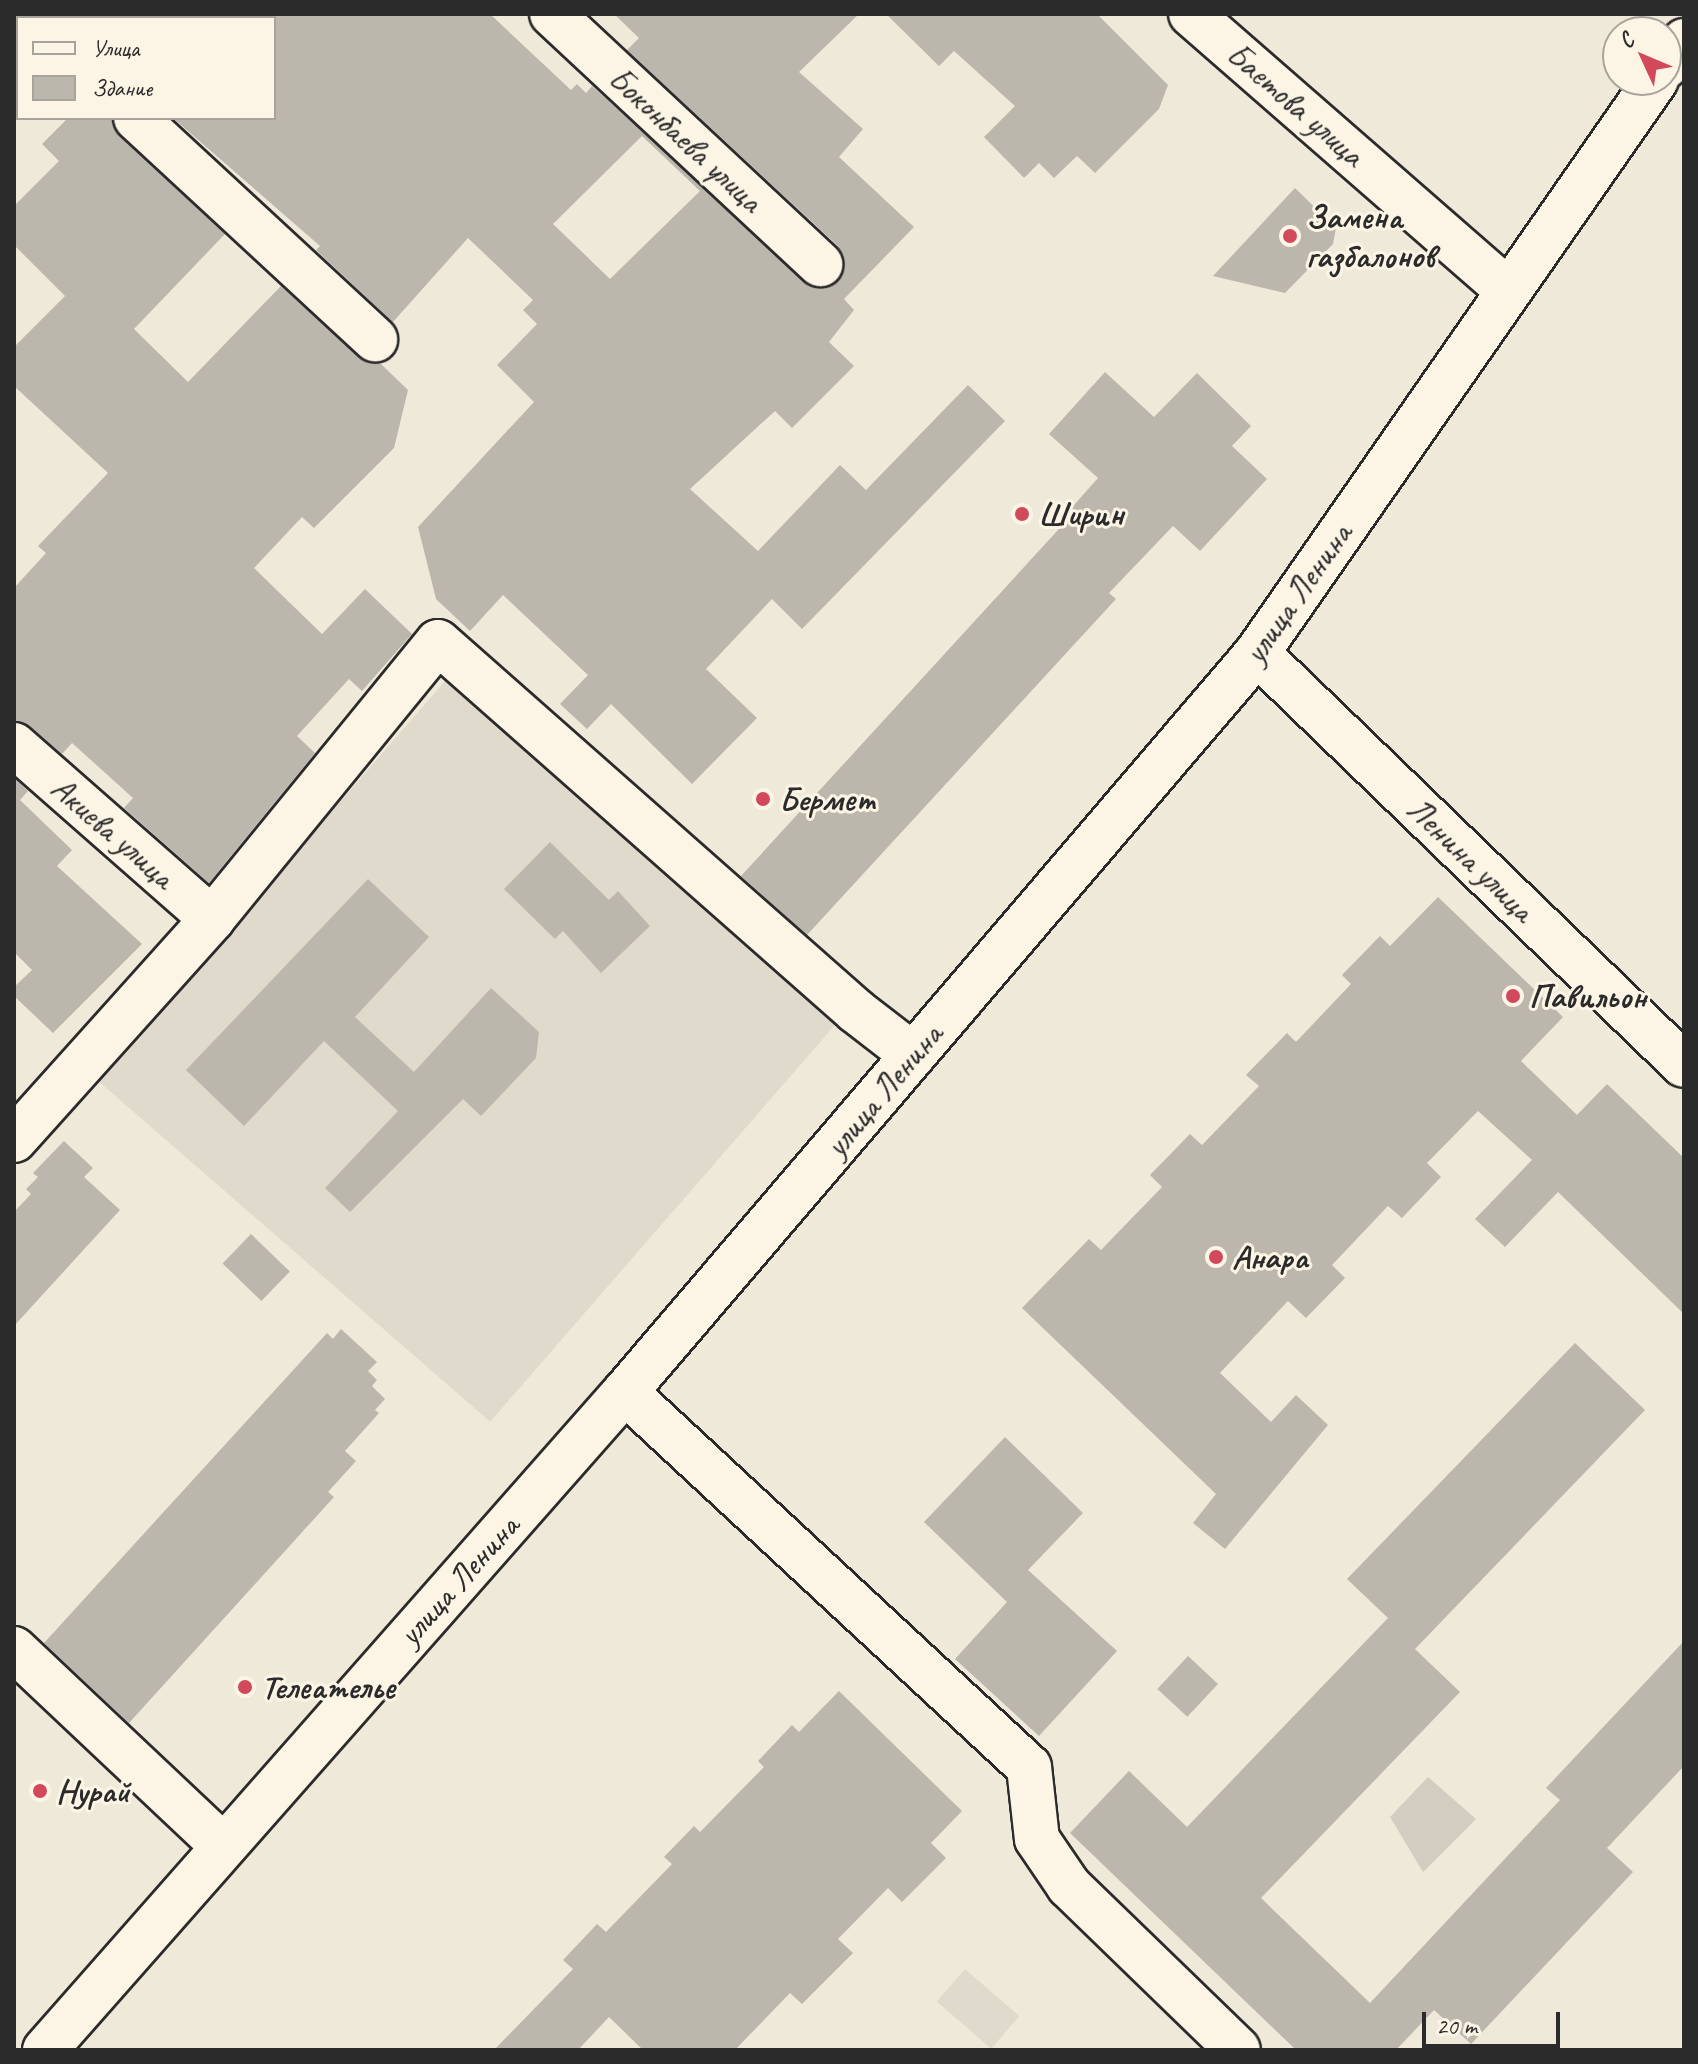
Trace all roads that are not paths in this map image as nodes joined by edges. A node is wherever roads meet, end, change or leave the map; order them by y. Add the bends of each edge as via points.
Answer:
1 (552, 14) edge
2 (1191, 14) edge
3 (1645, 96) edge
4 (138, 120) edge
5 (820, 264) dead end
6 (1508, 291) junction
7 (375, 339) dead end
8 (1257, 653) junction
9 (14, 745) edge
10 (212, 919) junction
11 (913, 1055) junction
12 (1684, 1065) edge
13 (14, 1140) edge
14 (625, 1392) junction
15 (14, 1649) edge
16 (222, 1845) junction
17 (45, 2050) edge
18 (1238, 2050) edge

1 - 5 street, Боконбаева улица
2 - 6 street, Баетова улица
3 - 6 street, улица Ленина
4 - 7 street
6 - 8 street, улица Ленина
8 - 11 street, улица Ленина
8 - 12 street, Ленина улица
9 - 10 street, Акиева улица
10 - 11 street via 438,642 856,1011
10 - 13 street
11 - 14 street, улица Ленина
14 - 16 street, улица Ленина
14 - 18 street via 1029,1767 1037,1839 1069,1886
15 - 16 street
16 - 17 street, улица Ленина

